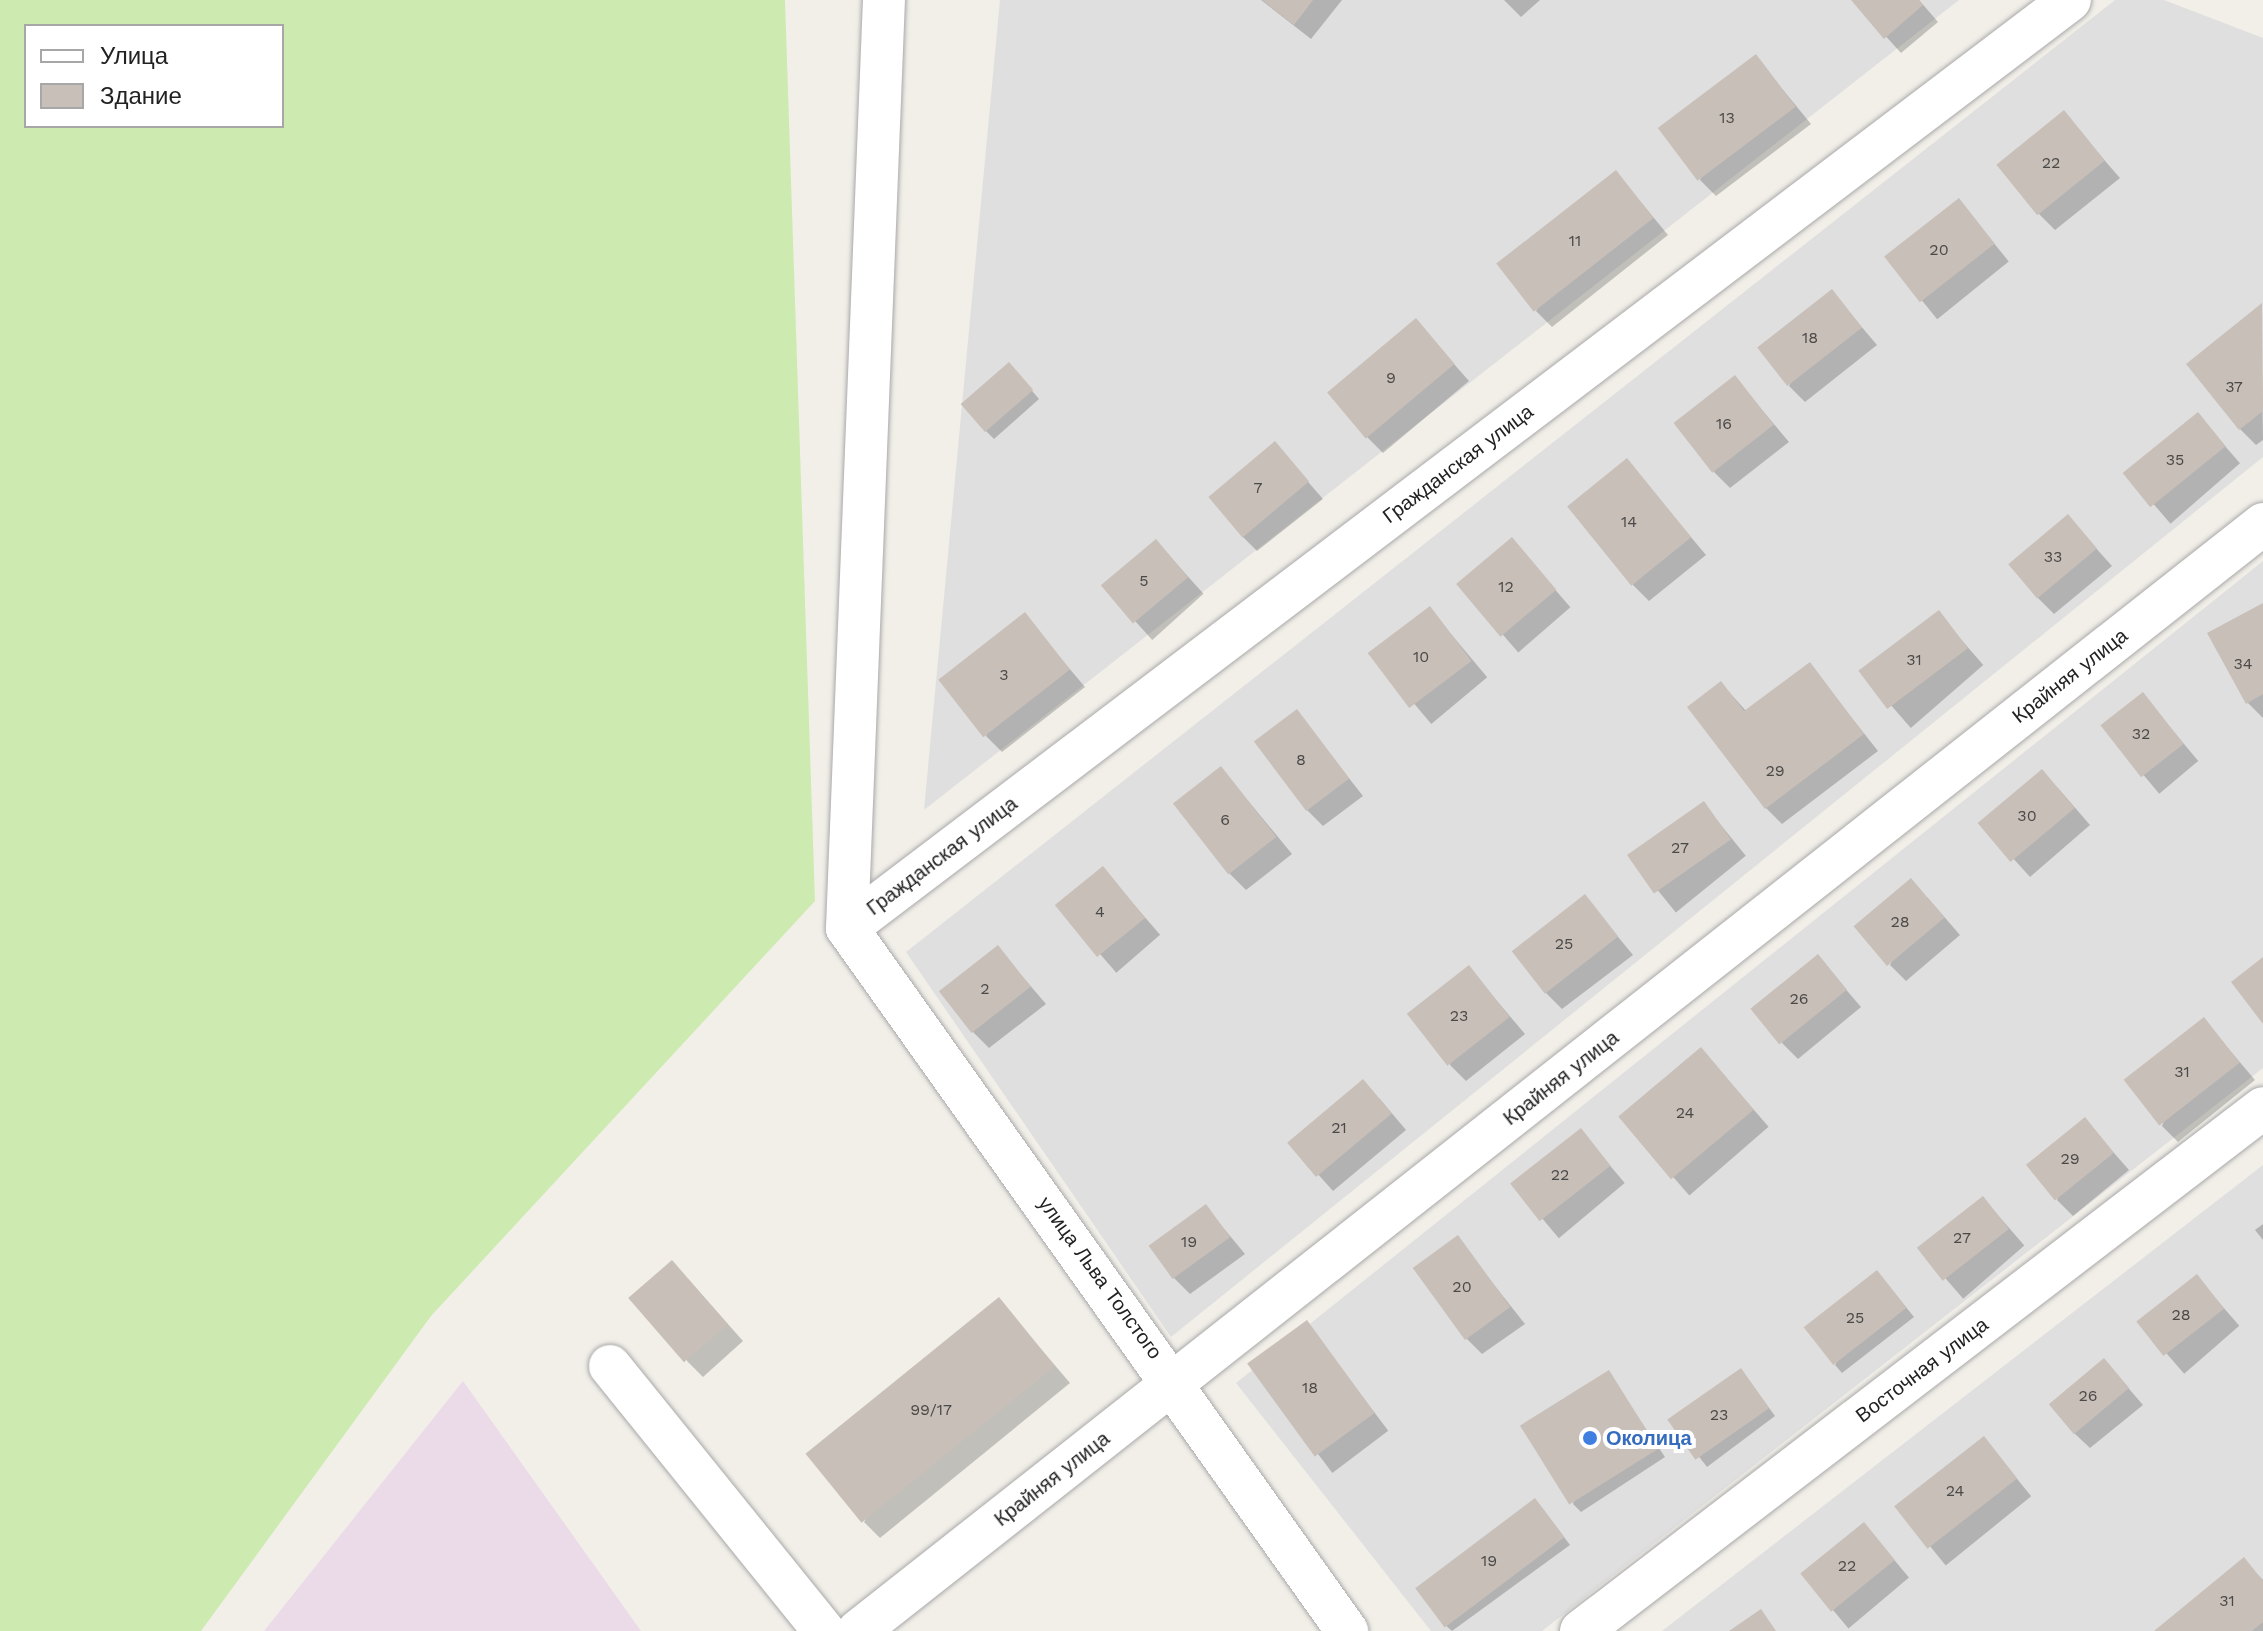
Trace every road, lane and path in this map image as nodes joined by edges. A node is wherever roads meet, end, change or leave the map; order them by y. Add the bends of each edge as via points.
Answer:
1 (884, 0) edge
2 (2070, 0) edge
3 (2263, 524) edge
4 (847, 928) junction
5 (2263, 1108) edge
6 (610, 1366) dead end
7 (1176, 1383) junction
8 (824, 1631) edge
9 (858, 1631) edge
10 (1347, 1631) edge
11 (1581, 1631) edge

1 - 4 street
2 - 4 street, Гражданская улица
3 - 7 street, Крайняя улица
4 - 7 street, улица Льва Толстого
5 - 11 street, Восточная улица
6 - 8 street
7 - 9 street, Крайняя улица
7 - 10 street, улица Льва Толстого

